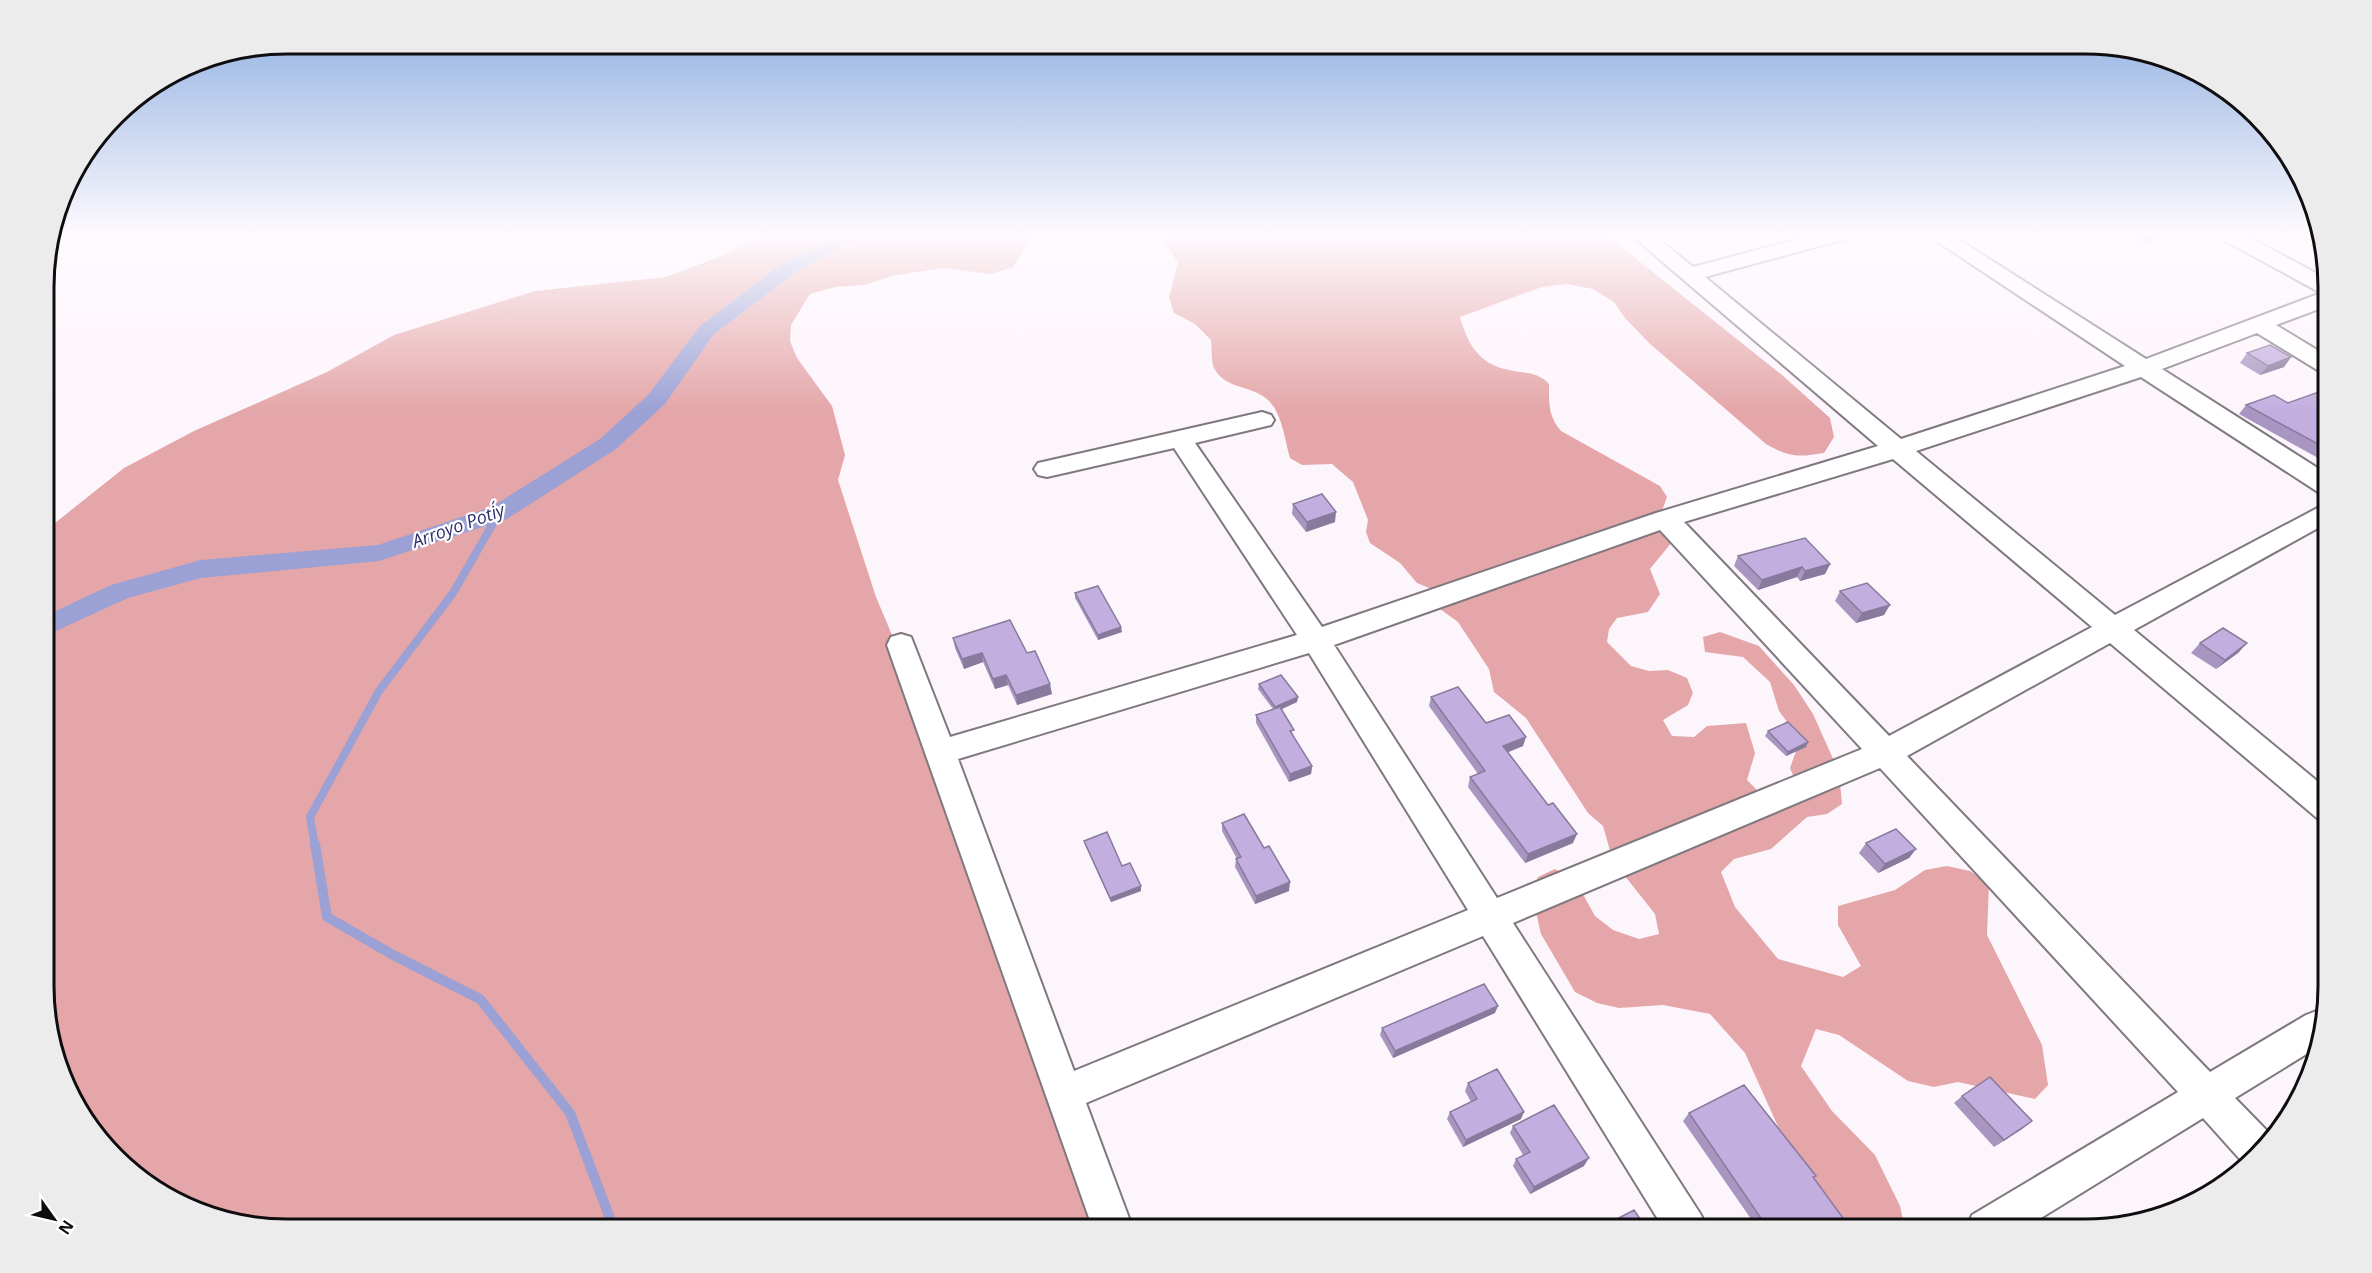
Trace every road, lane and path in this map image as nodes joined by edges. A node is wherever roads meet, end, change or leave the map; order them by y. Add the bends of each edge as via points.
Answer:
1 (1710, 293) edge
2 (2028, 293) edge
3 (2318, 301) edge
4 (2258, 324) junction
5 (2318, 361) edge
6 (2144, 368) junction
7 (1262, 420) dead end
8 (1180, 440) junction
9 (1897, 449) junction
10 (1047, 469) dead end
11 (2318, 480) edge
12 (2318, 517) edge
13 (1665, 519) junction
14 (2111, 628) junction
15 (1316, 640) junction
16 (901, 645) dead end
17 (940, 752) junction
18 (1885, 753) junction
19 (2318, 801) edge
20 (1491, 917) junction
21 (2314, 1029) edge
22 (1064, 1094) junction
23 (2206, 1095) junction
24 (2254, 1147) edge
25 (1109, 1219) edge
26 (1681, 1219) edge
27 (2002, 1219) edge

1 - 9 street
2 - 6 street
3 - 4 street
4 - 5 street
4 - 6 street
6 - 9 street
6 - 11 street
7 - 8 street
8 - 10 street
8 - 15 street
9 - 13 street
9 - 14 street
12 - 14 street
13 - 15 street
13 - 18 street
14 - 18 street
14 - 19 street
15 - 17 street
15 - 20 street
16 - 17 street
17 - 22 street
18 - 20 street
18 - 23 street
20 - 22 street
20 - 26 street
21 - 23 street
22 - 25 street
23 - 24 street
23 - 27 street

